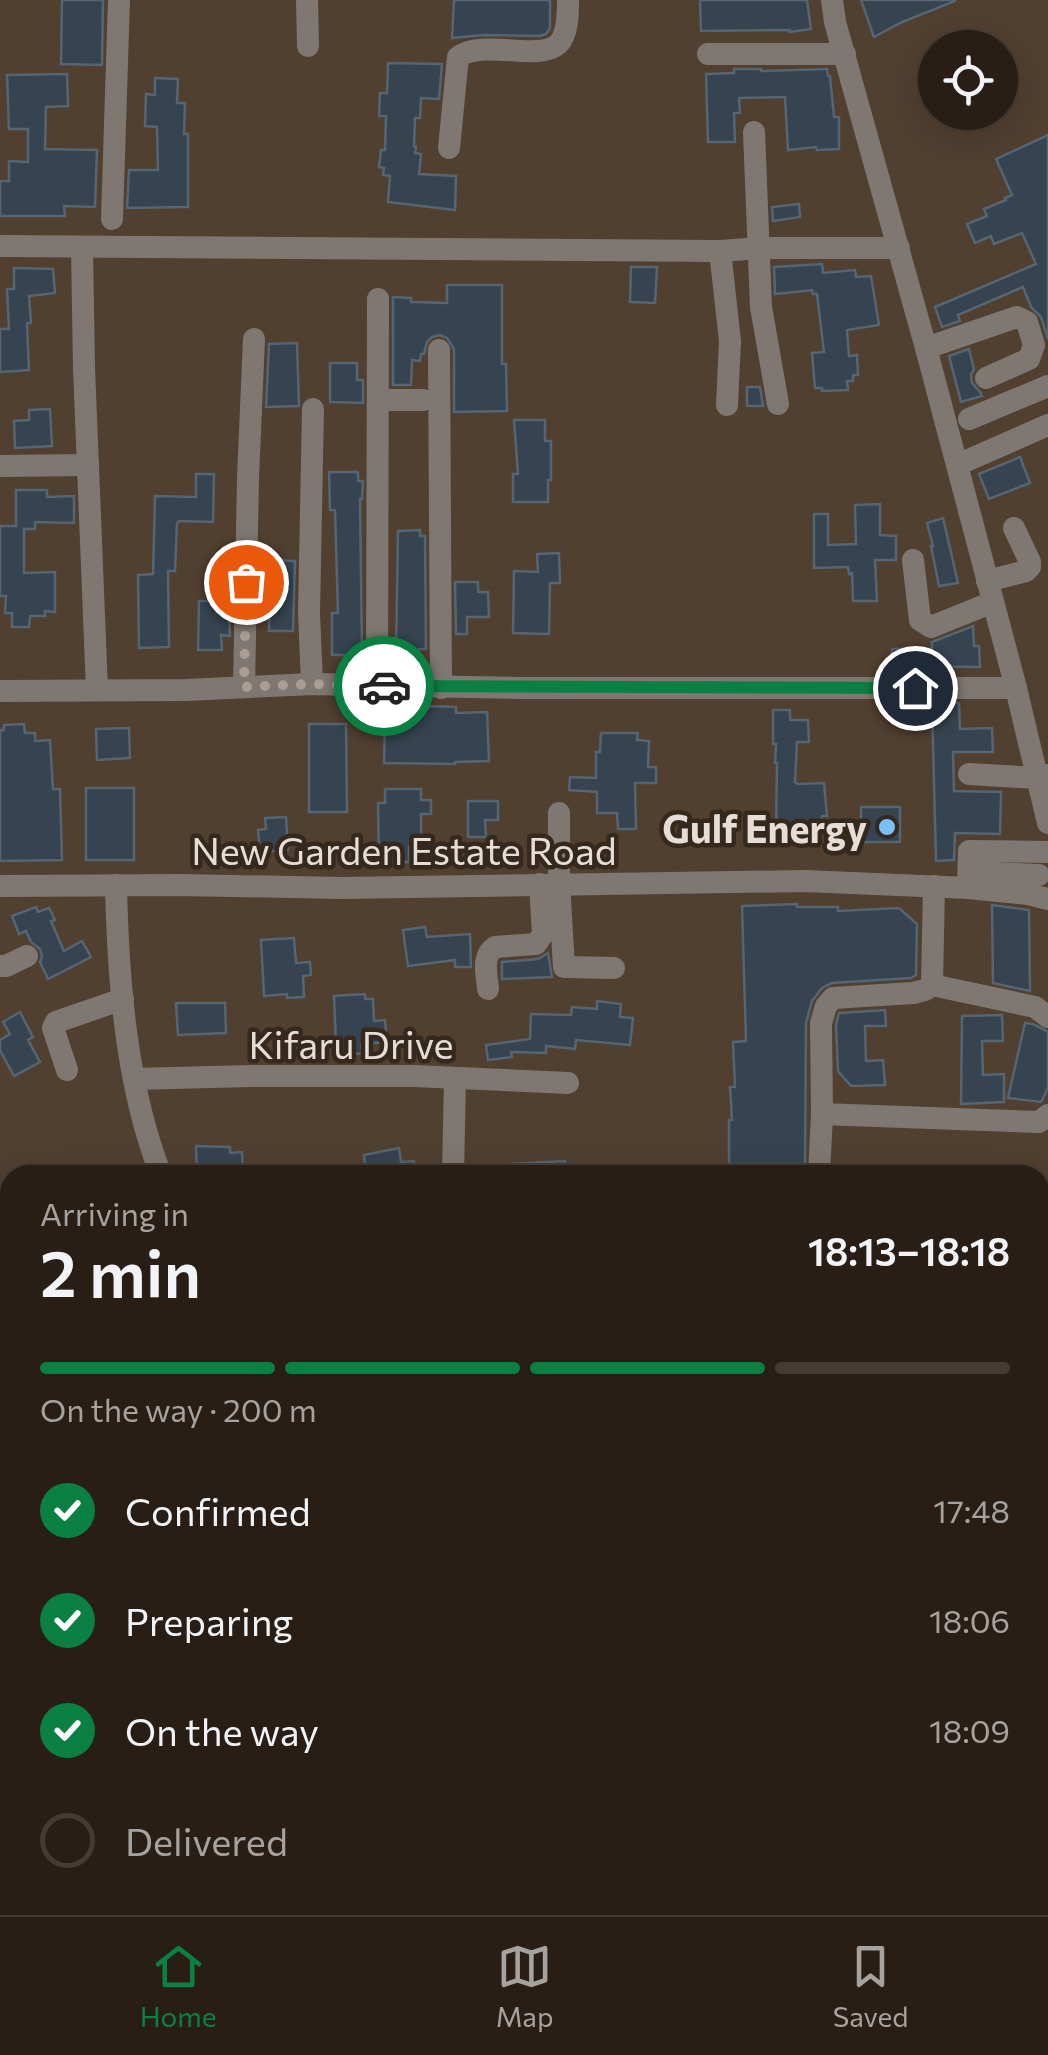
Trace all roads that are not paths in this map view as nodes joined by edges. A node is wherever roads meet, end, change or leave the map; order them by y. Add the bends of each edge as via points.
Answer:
1 (119, 0) edge
2 (307, 0) edge
3 (568, 0) edge
4 (832, 0) edge
5 (308, 46) dead end
6 (708, 54) dead end
7 (845, 54) junction
8 (754, 132) dead end
9 (449, 148) dead end
10 (112, 219) dead end
11 (0, 246) edge
12 (82, 246) junction
13 (760, 248) junction
14 (900, 248) junction
15 (720, 250) junction
16 (378, 299) dead end
17 (254, 339) dead end
18 (926, 348) junction
19 (440, 350) dead end
20 (986, 378) dead end
21 (1039, 390) edge
22 (378, 400) junction
23 (423, 400) dead end
24 (778, 404) dead end
25 (727, 405) dead end
26 (314, 409) dead end
27 (969, 419) dead end
28 (1047, 425) edge
29 (88, 464) junction
30 (957, 464) junction
31 (0, 466) edge
32 (1014, 528) dead end
33 (913, 560) dead end
34 (990, 591) junction
35 (312, 684) junction
36 (377, 686) junction
37 (244, 687) junction
38 (442, 688) junction
39 (1016, 688) junction
40 (96, 690) junction
41 (0, 691) edge
42 (969, 774) dead end
43 (1044, 780) edge
44 (559, 813) dead end
45 (1048, 823) edge
46 (1042, 874) edge
47 (968, 880) junction
48 (550, 884) junction
49 (116, 885) junction
50 (0, 886) edge
51 (934, 886) junction
52 (28, 956) dead end
53 (0, 966) edge
54 (614, 968) dead end
55 (932, 985) junction
56 (488, 989) dead end
57 (124, 999) junction
58 (1048, 1017) edge
59 (66, 1070) dead end
60 (455, 1078) junction
61 (134, 1080) junction
62 (568, 1083) dead end
63 (822, 1114) junction
64 (1048, 1115) edge
65 (157, 1165) edge
66 (453, 1165) edge
67 (819, 1165) edge

1 - 10 street
2 - 5 street
3 - 9 street via 564,36 554,48 482,48 458,56
4 - 7 street
6 - 7 street
7 - 14 street
8 - 13 street
11 - 12 street
12 - 15 street
12 - 29 street
13 - 14 street
13 - 15 street
13 - 24 street via 761,307
14 - 18 street
15 - 25 street via 730,341
16 - 22 street
17 - 37 street
18 - 20 street via 1017,316 1027,322 1034,344 1029,359
18 - 30 street
19 - 38 street
21 - 27 street
21 - 28 street
22 - 23 street
22 - 36 street
26 - 35 street
28 - 30 street
29 - 31 street
29 - 40 street
30 - 34 street
32 - 34 street via 1030,568
33 - 34 street via 925,624
34 - 39 street
35 - 36 street
35 - 37 street
36 - 38 street
37 - 40 street
38 - 39 street
39 - 43 street
40 - 41 street
42 - 43 street
43 - 45 street
44 - 48 street
46 - 47 street, New Garden Estate Road
46 - 47 street via 969,851
47 - 51 street, New Garden Estate Road
48 - 49 street, New Garden Estate Road
48 - 51 street, New Garden Estate Road via 805,880
48 - 54 street via 564,967
48 - 56 street via 540,940 489,951
49 - 50 street, New Garden Estate Road
49 - 57 street
51 - 55 street
52 - 53 street
55 - 58 street via 1035,1007
55 - 63 street via 913,993 833,998 826,1006
57 - 59 street via 56,1022
57 - 61 street
60 - 61 street, Kifaru Drive
60 - 62 street, Kifaru Drive
60 - 66 street
61 - 65 street
63 - 64 street via 1039,1122
63 - 67 street

